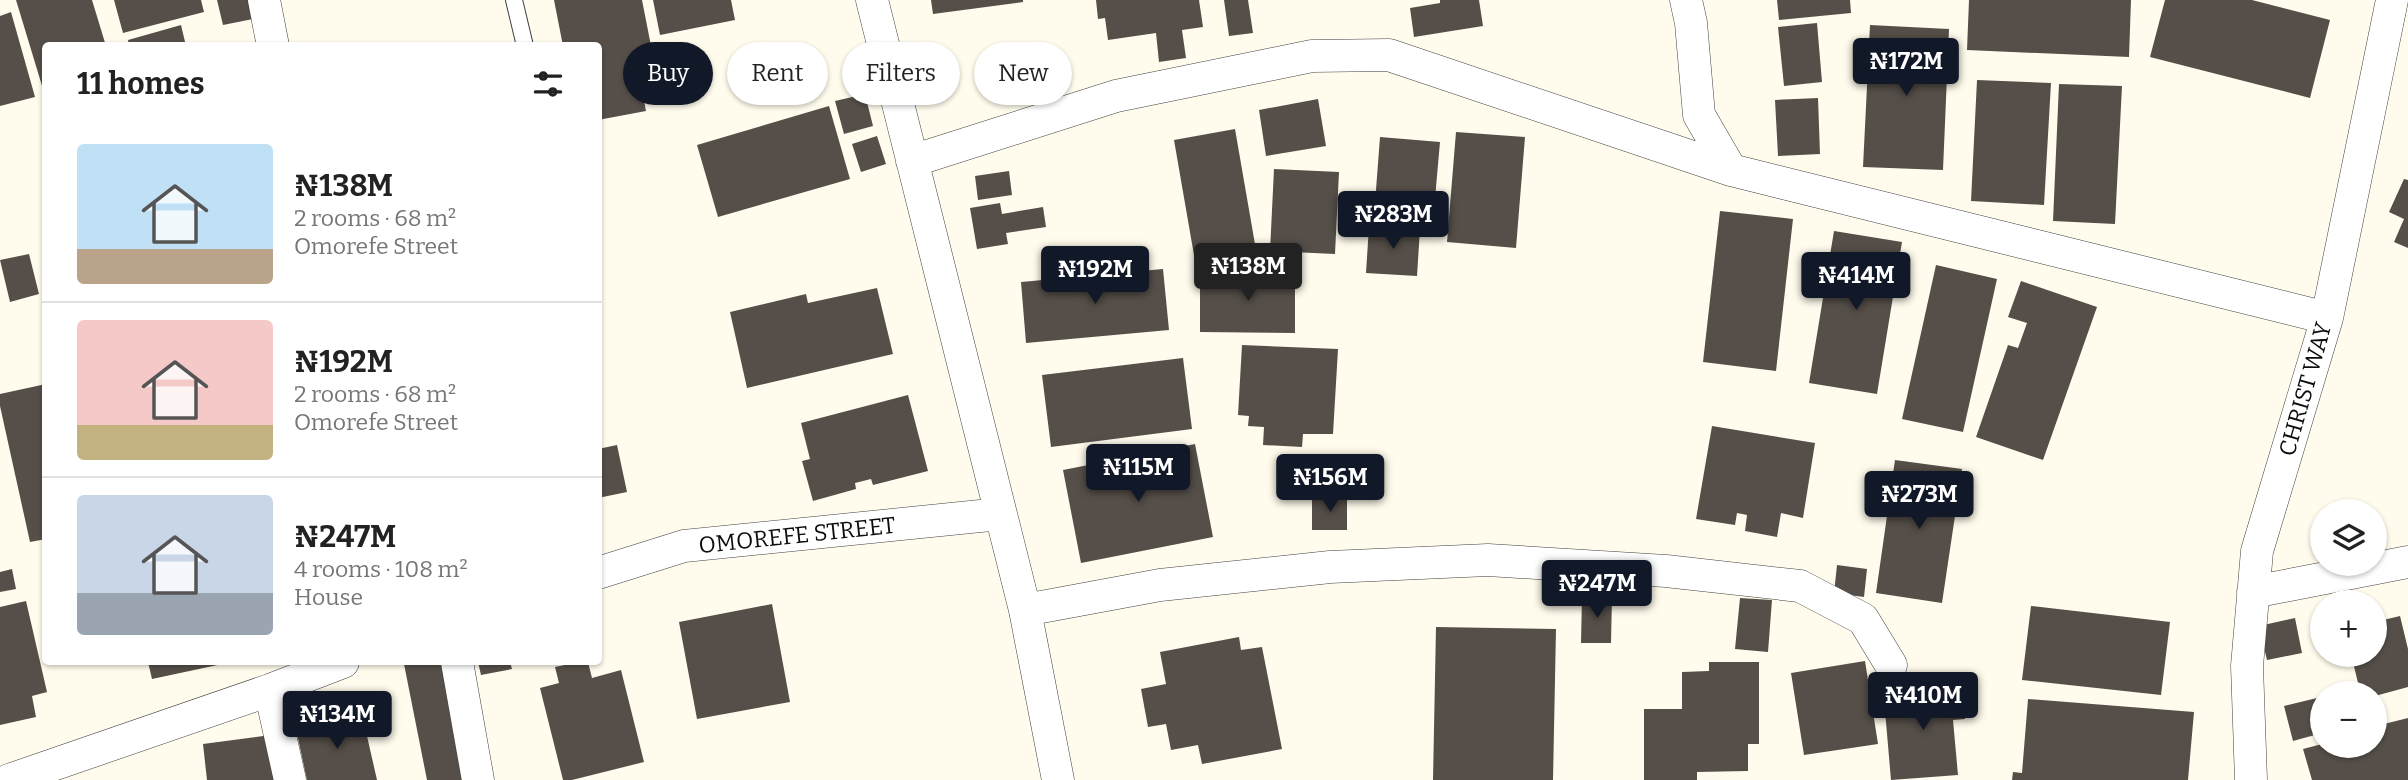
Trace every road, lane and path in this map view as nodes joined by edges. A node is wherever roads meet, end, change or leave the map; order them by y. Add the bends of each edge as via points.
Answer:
1 (264, 0) edge
2 (514, 0) edge
3 (872, 0) edge
4 (1686, 0) edge
5 (2392, 0) edge
6 (273, 42) edge
7 (524, 42) edge
8 (912, 161) junction
9 (1731, 170) junction
10 (2327, 318) junction
11 (999, 514) junction
12 (2408, 562) edge
13 (602, 572) edge
14 (2253, 592) junction
15 (1025, 610) junction
16 (335, 665) edge
17 (458, 665) edge
18 (1891, 665) dead end
19 (270, 690) junction
20 (9, 780) edge
21 (290, 780) edge
22 (478, 780) edge
23 (1058, 780) edge
24 (2251, 780) edge

1 - 6 street
2 - 7 lane
3 - 8 street
4 - 9 street via 1699,115
5 - 10 street, CHRIST WAY
8 - 9 street via 1116,96 1312,55 1389,55
8 - 11 street
9 - 10 street
10 - 14 street, CHRIST WAY via 2257,551
11 - 13 street, OMOREFE STREET via 684,546
11 - 15 street
12 - 14 street
14 - 24 street, CHRIST WAY via 2247,666
15 - 18 street via 1160,585 1330,567 1488,560 1665,570 1800,586 1863,619
15 - 23 street
16 - 19 street
17 - 22 street
19 - 20 street
19 - 21 street

